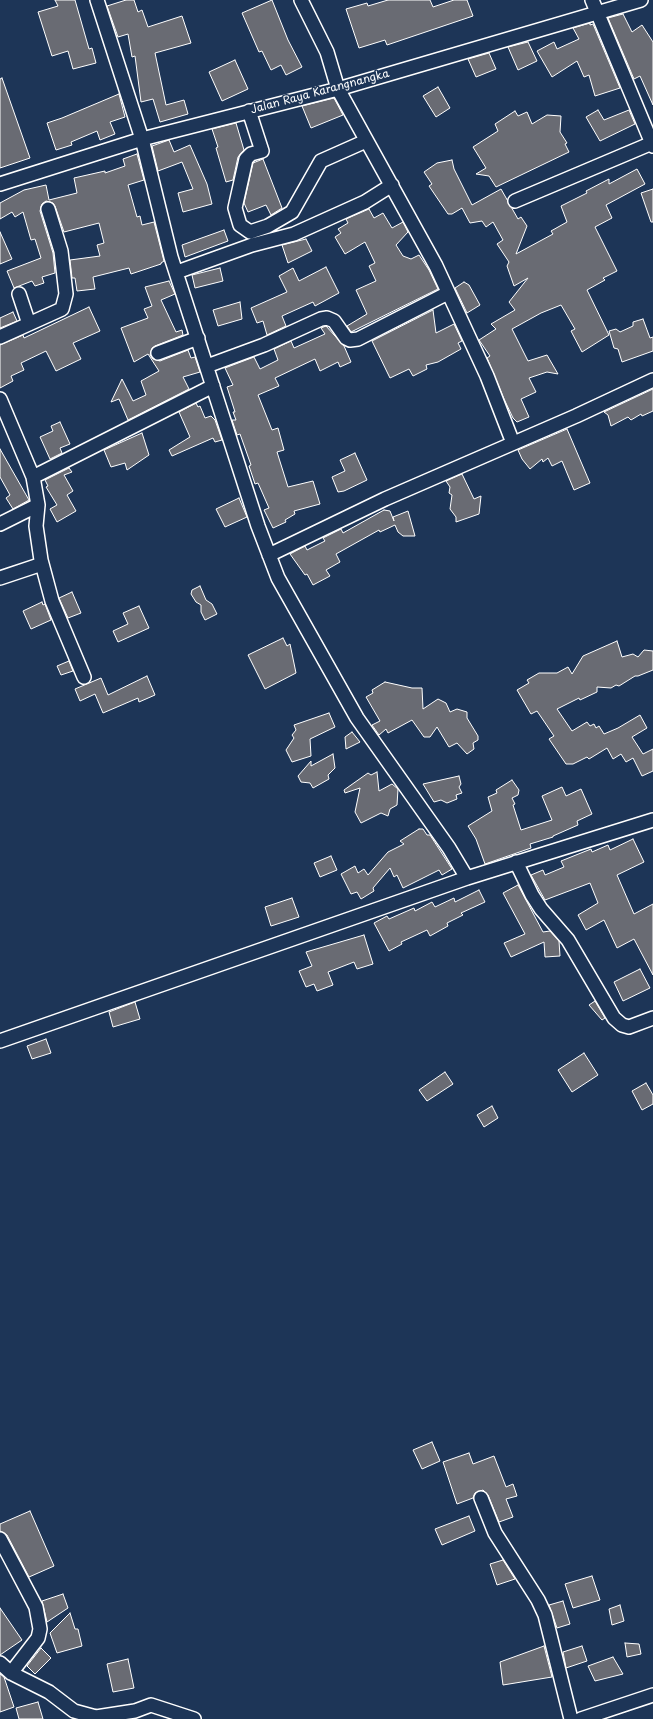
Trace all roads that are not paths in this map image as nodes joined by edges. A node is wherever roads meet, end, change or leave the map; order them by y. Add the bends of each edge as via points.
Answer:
1 (97, 0) edge
2 (301, 0) edge
3 (592, 0) edge
4 (640, 0) edge
5 (596, 14) junction
6 (338, 89) junction
7 (249, 111) junction
8 (142, 139) junction
9 (366, 141) junction
10 (652, 145) edge
11 (0, 184) edge
12 (392, 185) junction
13 (515, 201) dead end
14 (48, 209) dead end
15 (177, 272) junction
16 (448, 293) junction
17 (19, 294) dead end
18 (29, 324) junction
19 (0, 337) edge
20 (198, 338) junction
21 (158, 353) dead end
22 (207, 366) junction
23 (653, 380) edge
24 (213, 386) junction
25 (0, 398) edge
26 (513, 443) junction
27 (33, 477) junction
28 (38, 505) junction
29 (0, 524) edge
30 (269, 555) junction
31 (42, 564) junction
32 (0, 578) edge
33 (84, 677) dead end
34 (653, 820) edge
35 (516, 862) junction
36 (467, 878) junction
37 (653, 1018) edge
38 (0, 1041) edge
39 (481, 1498) dead end
40 (0, 1539) edge
41 (0, 1663) edge
42 (12, 1673) junction
43 (653, 1695) edge
44 (194, 1719) edge
45 (571, 1719) edge
46 (581, 1719) edge

1 - 8 street
2 - 6 street via 327,52
3 - 5 street
4 - 5 street, Jalan Raya Karangnangka
5 - 6 street, Jalan Raya Karangnangka
5 - 10 street
6 - 7 street, Jalan Raya Karangnangka
6 - 9 street
7 - 8 street, Jalan Raya Karangnangka
7 - 9 street via 263,148 260,153 251,154 246,159 235,208 240,225 250,232 268,226 292,212 321,161
8 - 11 street, Jalan Raya Karangnangka
8 - 15 street
9 - 12 street
10 - 13 street
12 - 15 street via 365,202 294,234
12 - 16 street
14 - 18 street via 61,251 66,294 62,309
15 - 20 street
16 - 22 street via 358,339 346,338 334,321 326,318
16 - 26 street via 487,376
17 - 18 street
18 - 19 street
20 - 21 street
20 - 22 street
22 - 24 street
23 - 26 street
24 - 27 street
24 - 30 street
25 - 27 street
26 - 30 street via 385,499
27 - 28 street
28 - 29 street
28 - 31 street via 37,539
30 - 36 street via 278,578 357,718 449,848
31 - 32 street
31 - 33 street via 52,601
34 - 35 street
35 - 36 street
35 - 37 street via 541,909 568,940 614,1018 629,1027
36 - 38 street
39 - 45 street via 495,1533 545,1615
40 - 42 street via 36,1607 40,1629 38,1638
41 - 42 street
42 - 44 street via 49,1692 74,1711 96,1717 151,1705
43 - 46 street

